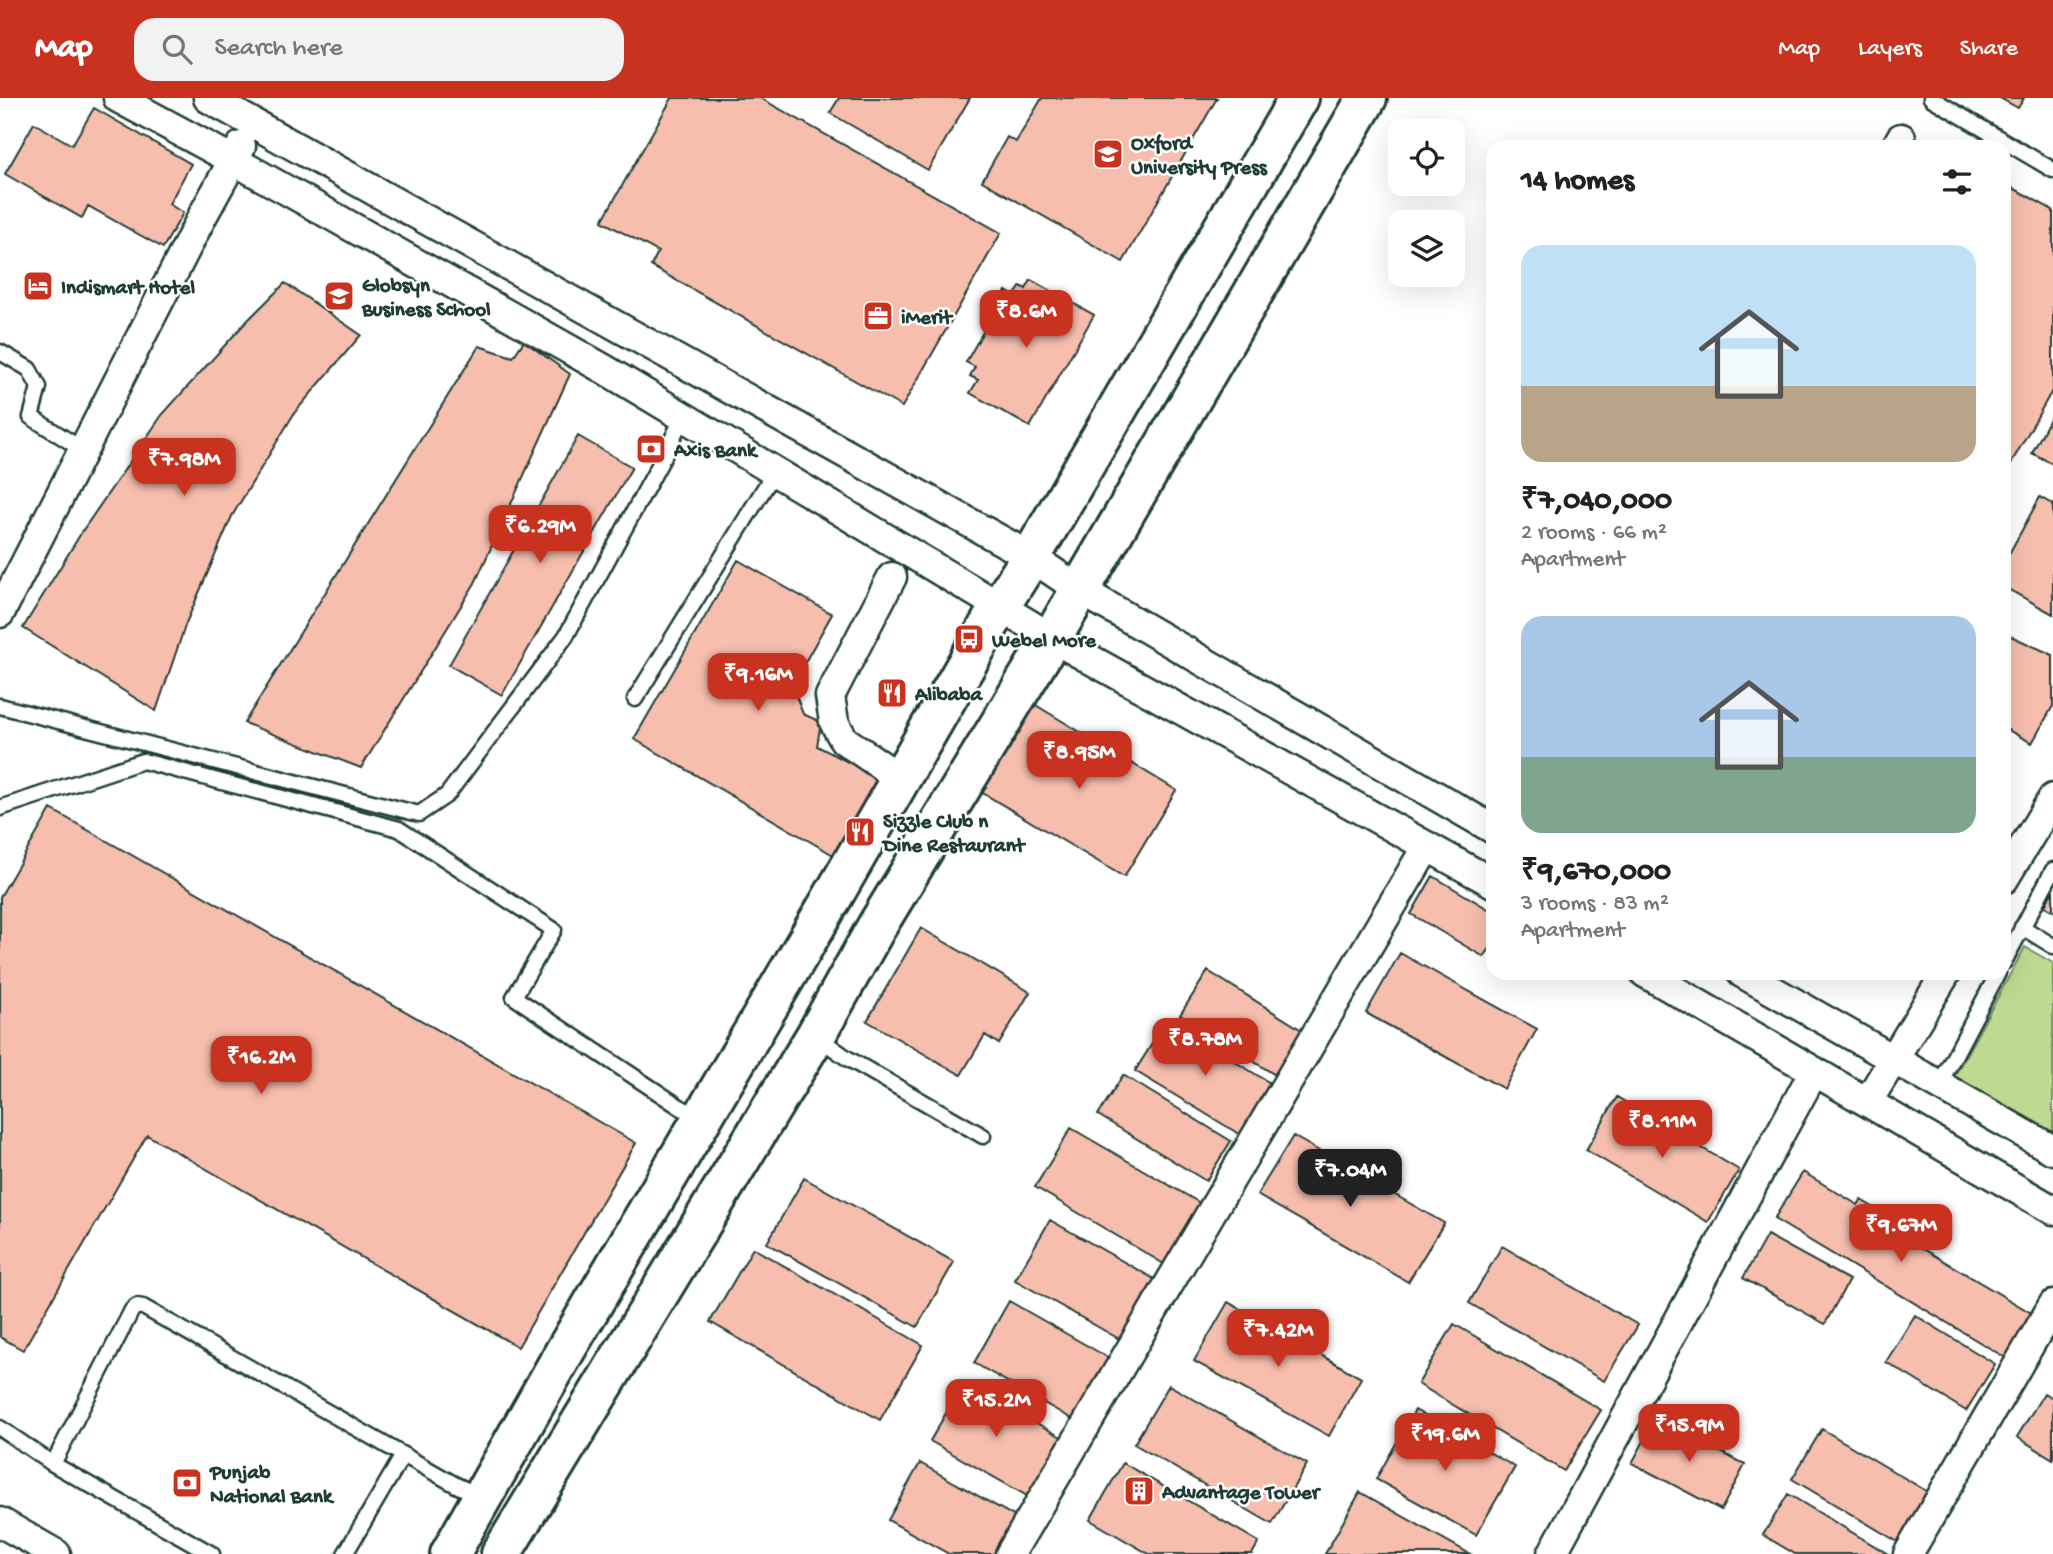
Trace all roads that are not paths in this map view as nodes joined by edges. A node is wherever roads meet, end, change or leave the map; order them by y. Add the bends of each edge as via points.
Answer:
1 (118, 98) edge
2 (208, 98) edge
3 (1299, 98) edge
4 (1367, 98) edge
5 (1931, 98) edge
6 (254, 124) junction
7 (2002, 140) edge
8 (2011, 145) edge
9 (233, 160) junction
10 (2053, 170) edge
11 (0, 352) edge
12 (683, 416) junction
13 (83, 450) junction
14 (775, 471) junction
15 (1031, 557) junction
16 (892, 578) dead end
17 (1080, 590) junction
18 (1000, 606) junction
19 (0, 613) edge
20 (1052, 638) junction
21 (635, 699) dead end
22 (0, 706) edge
23 (901, 779) junction
24 (2053, 798) edge
25 (0, 808) edge
26 (1486, 825) edge
27 (1427, 846) junction
28 (2011, 867) edge
29 (2053, 870) edge
30 (1482, 877) edge
31 (2022, 927) junction
32 (2053, 946) edge
33 (2011, 948) edge
34 (1657, 980) edge
35 (1754, 980) edge
36 (1942, 980) edge
37 (1994, 980) edge
38 (816, 1035) junction
39 (1893, 1060) junction
40 (1814, 1073) junction
41 (1939, 1086) junction
42 (1868, 1101) junction
43 (702, 1118) junction
44 (983, 1136) dead end
45 (2053, 1150) edge
46 (2053, 1210) edge
47 (2053, 1305) edge
48 (0, 1428) edge
49 (403, 1455) junction
50 (53, 1464) junction
51 (481, 1496) junction
52 (0, 1522) edge
53 (56, 1554) edge
54 (212, 1554) edge
55 (345, 1554) edge
56 (450, 1554) edge
57 (501, 1554) edge
58 (1010, 1554) edge
59 (1552, 1554) edge
60 (1908, 1554) edge

1 - 9 street
2 - 6 street
3 - 15 main road
4 - 17 main road
5 - 7 lane
6 - 9 street
6 - 15 street
8 - 10 lane
9 - 12 street
9 - 13 street
11 - 13 lane via 29,369 39,387 31,417
12 - 14 street
12 - 22 lane via 566,636 447,795 419,814
13 - 19 street
14 - 18 street
14 - 21 lane
15 - 17 street
15 - 18 main road
16 - 23 street via 830,696 834,723 844,740
17 - 20 main road
17 - 26 street
18 - 20 street
18 - 23 main road
20 - 27 street
20 - 38 main road
23 - 43 main road
24 - 28 street
25 - 43 lane via 144,761 399,829 554,930 514,996
27 - 30 street
27 - 58 street
29 - 31 lane
31 - 32 lane
31 - 33 lane
34 - 40 street
35 - 39 street
36 - 39 street
37 - 41 lane
38 - 44 lane via 847,1058
38 - 57 main road
39 - 41 street
39 - 42 street
40 - 42 street
40 - 59 street
41 - 45 street
42 - 46 street
43 - 51 main road
47 - 60 street
48 - 50 lane
49 - 50 lane via 137,1306
49 - 51 lane
49 - 55 lane
50 - 54 lane
51 - 56 main road
52 - 53 street

